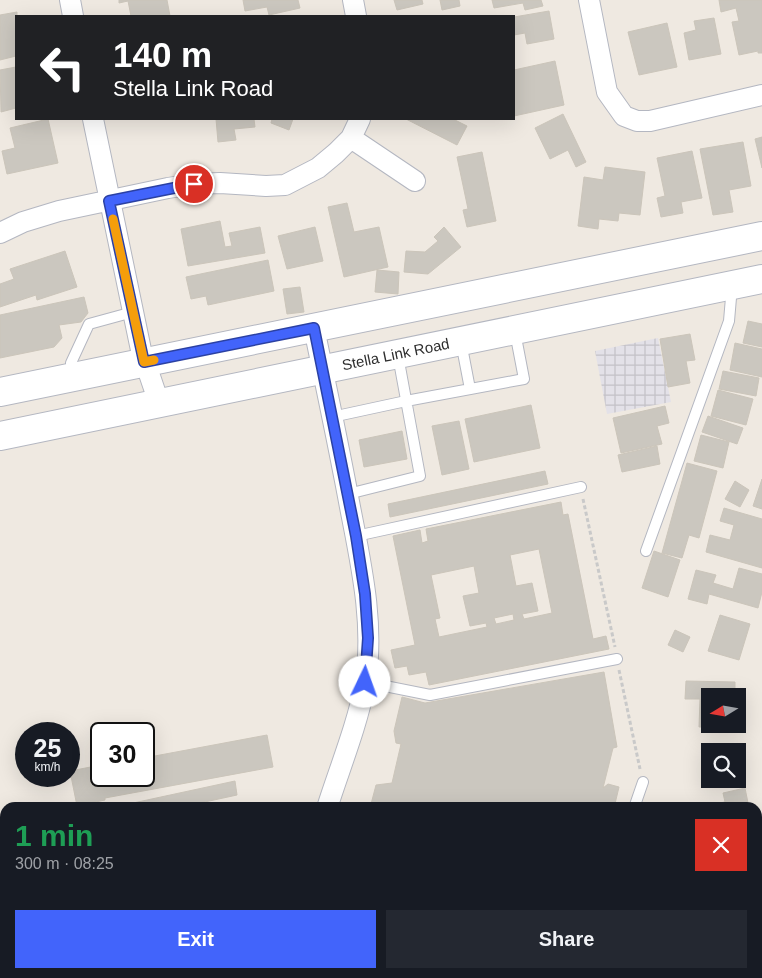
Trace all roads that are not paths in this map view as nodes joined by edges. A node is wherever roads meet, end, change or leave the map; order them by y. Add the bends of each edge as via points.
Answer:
1 (70, 0) edge
2 (353, 0) edge
3 (589, 0) edge
4 (73, 15) edge
5 (356, 15) edge
6 (762, 96) edge
7 (93, 120) edge
8 (360, 120) edge
9 (351, 138) junction
10 (415, 180) dead end
11 (109, 201) junction
12 (0, 233) edge
13 (762, 236) edge
14 (613, 266) junction
15 (762, 279) edge
16 (732, 285) junction
17 (132, 312) junction
18 (314, 328) junction
19 (514, 331) junction
20 (461, 342) junction
21 (398, 355) junction
22 (144, 362) junction
23 (322, 370) junction
24 (74, 377) junction
25 (470, 389) junction
26 (0, 392) edge
27 (406, 401) junction
28 (159, 403) junction
29 (332, 417) junction
30 (0, 436) edge
31 (581, 487) road end
32 (348, 494) junction
33 (356, 536) junction
34 (646, 551) dead end
35 (617, 659) road end
36 (365, 682) junction
37 (643, 782) road end
38 (329, 802) edge
39 (636, 802) edge

1 - 4 street
2 - 5 street
3 - 6 street via 607,92 624,116 650,121
7 - 11 street
8 - 9 street
9 - 10 street
9 - 11 street via 318,168 285,185 194,184
11 - 12 street via 60,211
11 - 17 street
13 - 14 main road
14 - 18 main road
14 - 19 main road via 518,304 511,316
15 - 16 main road, Stella Link Road
16 - 19 main road, Stella Link Road
16 - 34 lane via 729,321
17 - 22 street
17 - 24 lane via 90,324 71,363
18 - 22 main road
18 - 23 street
19 - 20 main road, Stella Link Road
19 - 25 lane via 524,379
20 - 21 main road, Stella Link Road
20 - 25 lane
21 - 23 main road, Stella Link Road
21 - 27 lane
22 - 24 main road
22 - 28 street
23 - 28 main road, Stella Link Road
23 - 29 street
24 - 26 main road
25 - 27 lane
27 - 29 lane
27 - 32 lane via 420,476
28 - 30 main road, Stella Link Road
29 - 32 street
31 - 33 lane
32 - 33 street
33 - 36 street via 368,638
35 - 36 lane via 430,695
36 - 38 street
37 - 39 lane

